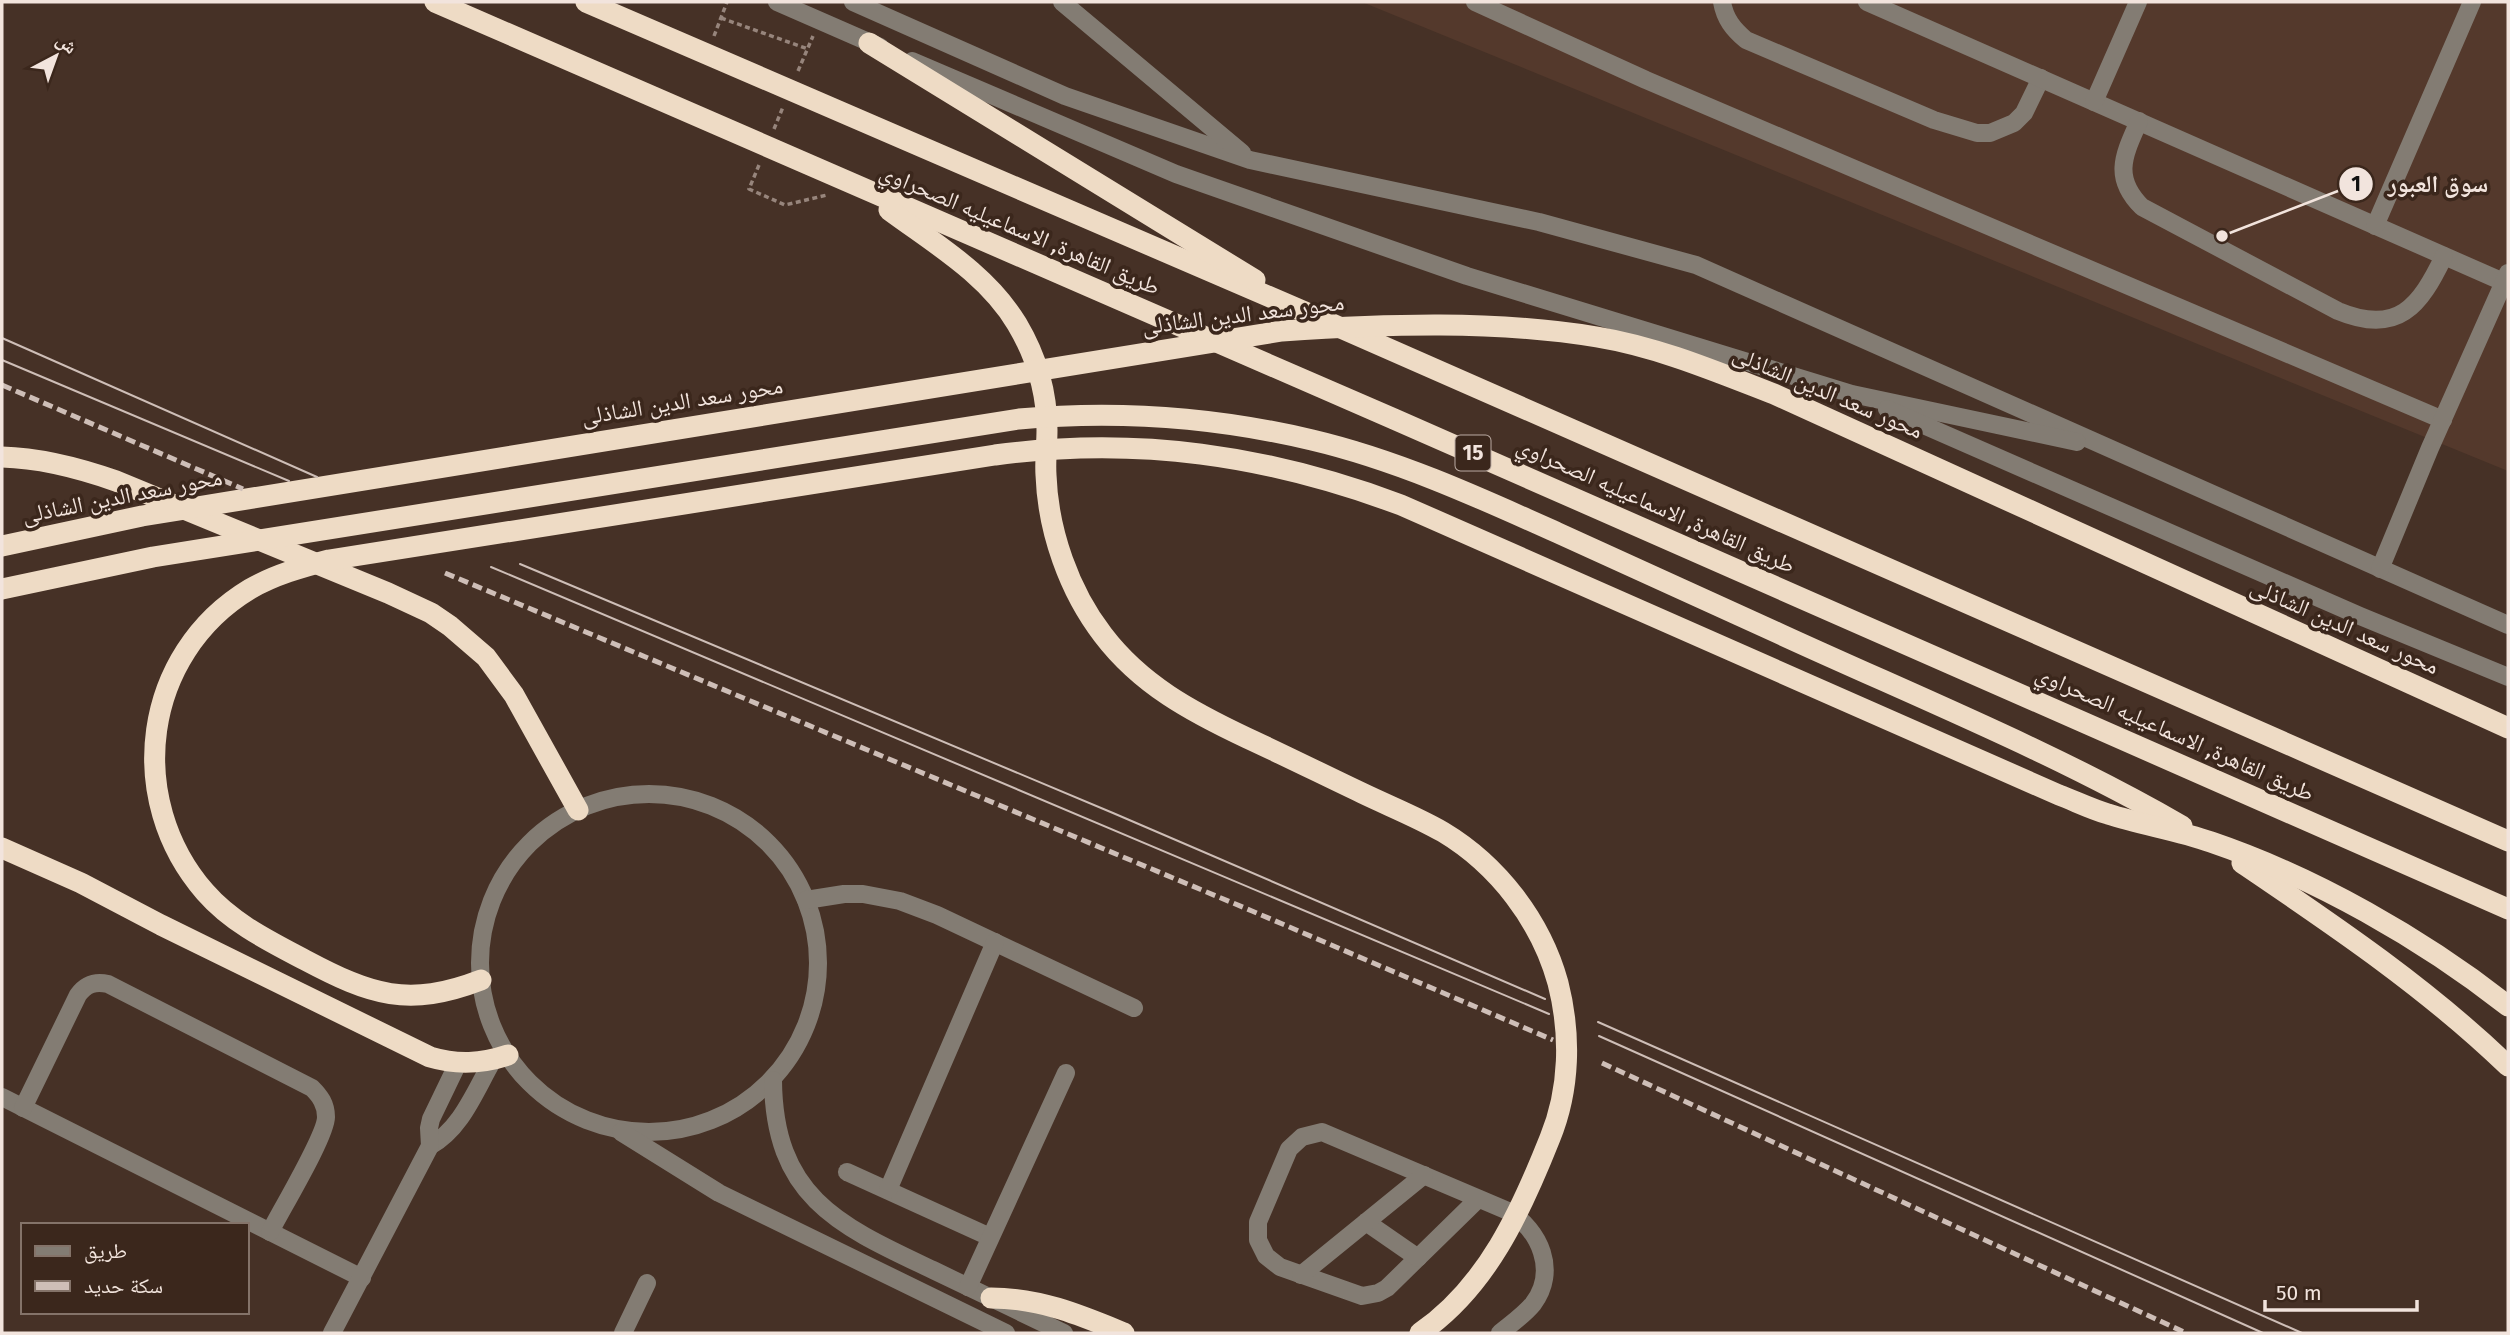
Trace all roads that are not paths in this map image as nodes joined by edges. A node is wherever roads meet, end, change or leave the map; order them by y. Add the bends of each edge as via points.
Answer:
1 (435, 2) edge
2 (586, 2) edge
3 (777, 2) edge
4 (853, 2) edge
5 (1062, 2) edge
6 (1475, 2) edge
7 (1722, 2) edge
8 (1867, 2) edge
9 (2138, 2) edge
10 (2472, 2) edge
11 (1903, 9) edge
12 (869, 43) junction
13 (2041, 78) junction
14 (2094, 102) junction
15 (2139, 121) junction
16 (1250, 160) junction
17 (858, 187) junction
18 (2375, 226) junction
19 (2444, 256) junction
20 (2507, 280) edge
21 (1307, 313) junction
22 (1852, 394) junction
23 (2443, 420) junction
24 (2114, 450) junction
25 (2, 457) edge
26 (2, 547) edge
27 (2380, 569) junction
28 (2, 589) edge
29 (2508, 625) edge
30 (2508, 677) edge
31 (2508, 728) edge
32 (578, 810) junction
33 (2210, 841) junction
34 (2508, 841) edge
35 (2, 848) edge
36 (2451, 883) junction
37 (806, 900) junction
38 (2508, 909) edge
39 (2508, 923) edge
40 (995, 942) junction
41 (481, 980) junction
42 (2508, 1006) edge
43 (1134, 1008) dead end
44 (500, 1058) junction
45 (458, 1063) junction
46 (2508, 1066) edge
47 (1066, 1073) dead end
48 (773, 1080) junction
49 (2, 1097) edge
50 (23, 1108) junction
51 (618, 1130) junction
52 (430, 1146) junction
53 (847, 1172) dead end
54 (1424, 1175) junction
55 (888, 1190) junction
56 (1478, 1199) junction
57 (1366, 1222) junction
58 (270, 1232) junction
59 (990, 1237) junction
60 (1418, 1258) junction
61 (1301, 1275) junction
62 (362, 1278) junction
63 (647, 1283) dead end
64 (968, 1287) junction
65 (991, 1298) junction
66 (989, 1330) edge
67 (332, 1333) edge
68 (623, 1333) edge
69 (1064, 1333) edge
70 (1124, 1333) edge
71 (1420, 1333) edge
72 (1500, 1333) edge

1 - 17 highway, طريق القاهرة, الاسماعيليه الصحراوي / 15
2 - 21 highway, طريق القاهرة, الاسماعيليه الصحراوي
3 - 12 street
4 - 16 street via 1065,96
5 - 16 street
6 - 23 street
7 - 13 street via 1727,19 1746,40 1934,120 1977,133 1990,133 2014,122 2024,113
8 - 11 street
9 - 14 street
10 - 18 street
11 - 13 street
12 - 21 highway
12 - 22 street via 1176,174 1467,276
13 - 14 street
14 - 15 street
15 - 18 street
15 - 19 street via 2126,150 2123,175 2142,207 2338,311 2369,321 2399,315 2423,296
16 - 24 street via 1539,222 1696,265
17 - 36 highway, طريق القاهرة, الاسماعيليه الصحراوي / 15
17 - 71 highway via 976,275 1018,325 1037,366 1044,398 1046,476 1054,531 1073,584 1101,632 1136,671 1200,716 1454,840 1504,883 1546,950 1562,1000 1567,1053 1557,1117 1507,1232 1480,1277
18 - 19 street
19 - 20 street
20 - 23 street
21 - 34 highway, طريق القاهرة, الاسماعيليه الصحراوي
22 - 24 street
22 - 30 street
23 - 27 street
24 - 27 street
25 - 32 highway via 49,462 116,481 431,613 469,641 501,675
26 - 31 highway, محور سعد الدين الشاذلى via 142,516 1282,331 1364,325 1510,327 1598,337 1688,362 1774,394
27 - 29 street
28 - 33 highway via 153,557 1019,419 1138,415 1245,426 1372,457 1517,515 2054,759
32 - 37 street via 632,795 656,794 704,803 766,841
32 - 41 street via 526,846 498,886 483,932
33 - 41 highway via 2108,814 2059,795 1401,505 1317,476 1175,450 1030,450 329,560 270,579 213,618 172,675 158,719 156,789 169,834 185,865 206,893 251,930 348,982 385,993 415,995 444,992
33 - 42 highway via 2288,872 2352,905 2428,949
33 - 46 highway via 2400,972
35 - 45 highway via 416,1051
36 - 38 highway, طريق القاهرة, الاسماعيليه الصحراوي / 15
36 - 39 highway
37 - 40 street via 844,894 881,896
37 - 48 street via 818,947 816,996 800,1041
40 - 43 street
40 - 55 street
41 - 44 street
44 - 45 highway
44 - 51 street via 572,1114
44 - 52 street via 457,1125
45 - 52 street via 431,1119
47 - 59 street
48 - 51 street via 755,1097 713,1121 666,1132
48 - 64 street via 782,1144 815,1200 858,1233
49 - 50 street
50 - 58 street
50 - 58 street via 82,989 94,982 108,984 320,1096 325,1106 324,1129
51 - 66 street via 719,1193
52 - 62 street
53 - 55 street
54 - 56 street
54 - 57 street
54 - 61 street via 1322,1132 1295,1143 1285,1157 1257,1231 1261,1248 1272,1263
55 - 59 street
56 - 60 street
56 - 72 street via 1508,1210 1530,1226 1545,1263 1535,1301
57 - 60 street
57 - 61 street
58 - 62 street
59 - 64 street
60 - 61 street via 1387,1288 1370,1295
62 - 67 street
63 - 68 street
64 - 65 street
65 - 66 street
65 - 69 street
65 - 70 highway via 1049,1304

